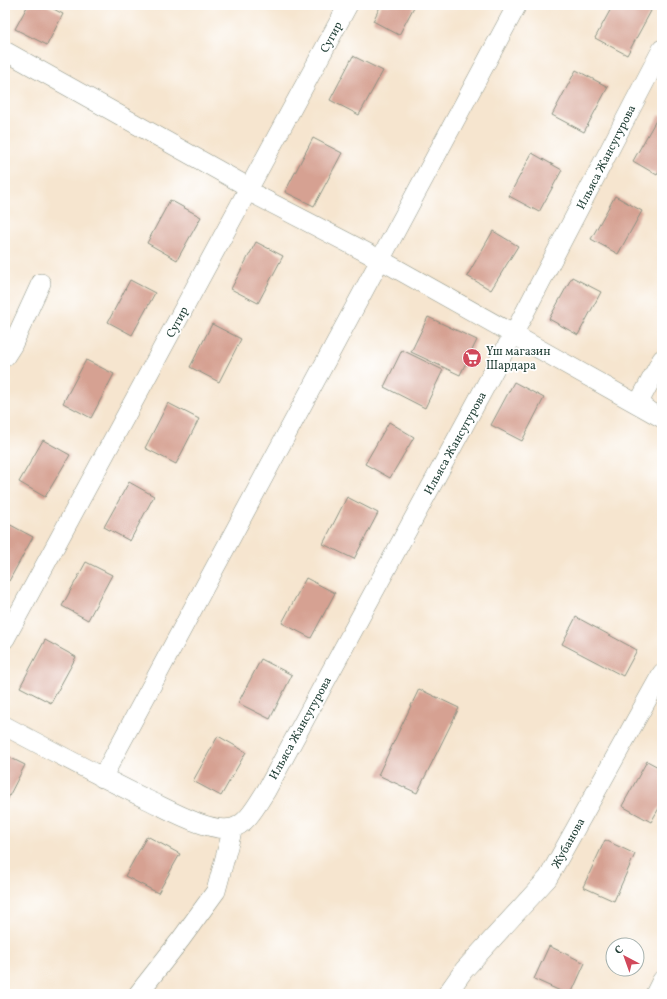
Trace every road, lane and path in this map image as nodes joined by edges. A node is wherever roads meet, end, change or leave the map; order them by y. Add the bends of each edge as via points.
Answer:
1 (348, 5) edge
2 (517, 5) edge
3 (662, 49) edge
4 (5, 50) edge
5 (249, 190) junction
6 (381, 260) junction
7 (40, 283) dead end
8 (513, 335) junction
9 (5, 357) edge
10 (662, 359) edge
11 (638, 404) junction
12 (662, 418) edge
13 (5, 639) edge
14 (662, 673) edge
15 (5, 726) edge
16 (102, 778) junction
17 (233, 828) junction
18 (662, 980) edge
19 (138, 994) edge
20 (447, 994) edge
21 (655, 994) edge

1 - 5 street, Сугир
2 - 6 street
3 - 8 street, Ильяса Жансугурова
4 - 5 street
5 - 6 street
5 - 13 street, Сугир
6 - 8 street
6 - 16 street
7 - 9 street
8 - 11 street
8 - 17 street, Ильяса Жансугурова via 266,791 250,817
10 - 11 street
11 - 12 street
14 - 20 street, Жубанова via 548,878 464,970
15 - 16 street
16 - 17 street via 194,821 222,829
17 - 19 street via 216,891
18 - 21 street

